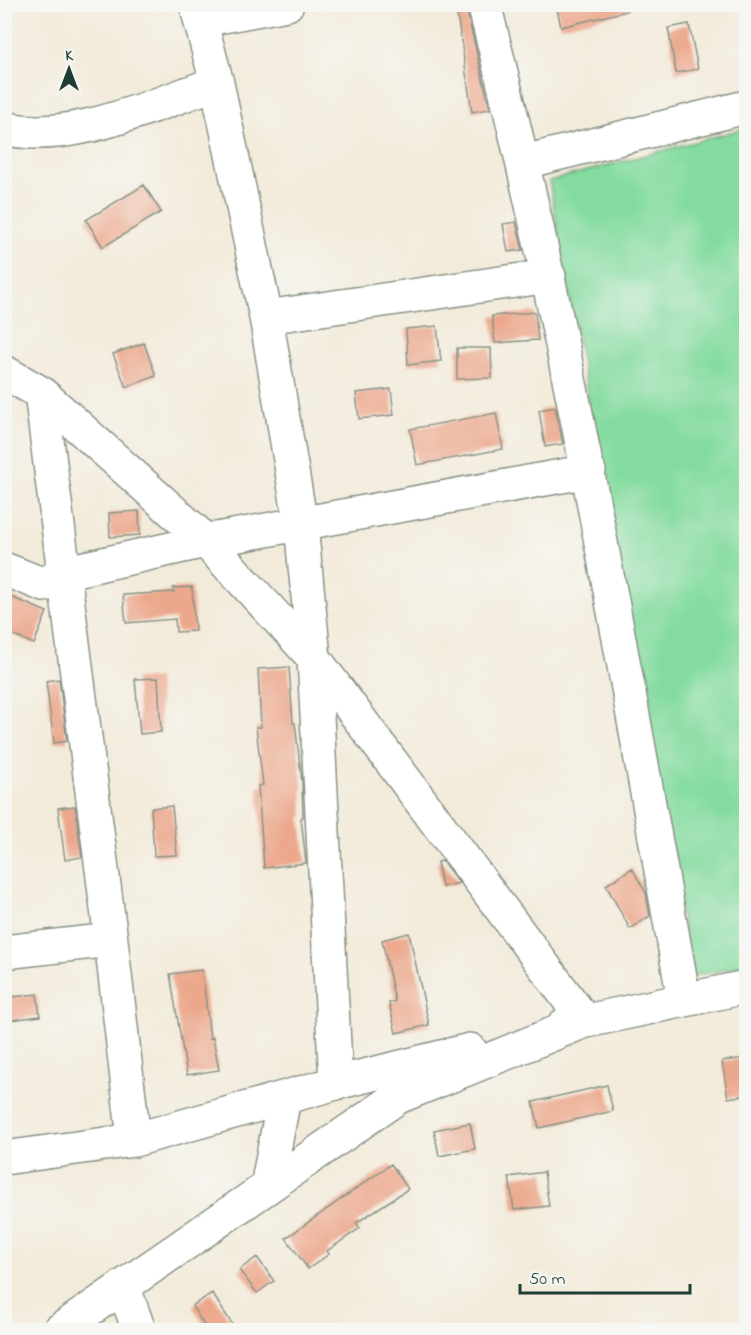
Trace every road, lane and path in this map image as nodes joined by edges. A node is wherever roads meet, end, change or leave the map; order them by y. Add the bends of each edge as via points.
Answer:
1 (287, 4) edge
2 (484, 4) edge
3 (199, 12) edge
4 (217, 83) junction
5 (747, 107) edge
6 (4, 128) edge
7 (524, 162) junction
8 (549, 276) junction
9 (266, 317) junction
10 (4, 372) edge
11 (41, 393) junction
12 (589, 471) junction
13 (301, 525) junction
14 (206, 541) junction
15 (4, 569) edge
16 (62, 573) junction
17 (314, 658) junction
18 (111, 940) junction
19 (4, 952) edge
20 (747, 987) edge
21 (684, 999) junction
22 (585, 1021) junction
23 (336, 1083) junction
24 (284, 1098) junction
25 (134, 1140) junction
26 (4, 1158) edge
27 (267, 1187) junction
28 (123, 1286) junction
29 (60, 1330) edge
30 (139, 1330) edge

1 - 3 street
2 - 7 street
3 - 4 street
4 - 6 street via 84,127 26,134
4 - 9 street
5 - 7 street
7 - 8 street
8 - 9 street
8 - 12 street
9 - 13 street
10 - 11 street
11 - 14 street
11 - 16 street
12 - 13 street
12 - 21 street
13 - 14 street
13 - 17 street
14 - 16 street
14 - 17 street
15 - 16 street via 44,585
16 - 18 street
17 - 22 street
17 - 23 street
18 - 19 street
18 - 25 street
20 - 21 street
21 - 22 street
22 - 23 street
22 - 27 street via 399,1097
23 - 24 street
24 - 25 street
24 - 27 street
25 - 26 street
27 - 28 street
28 - 29 street
28 - 30 street

